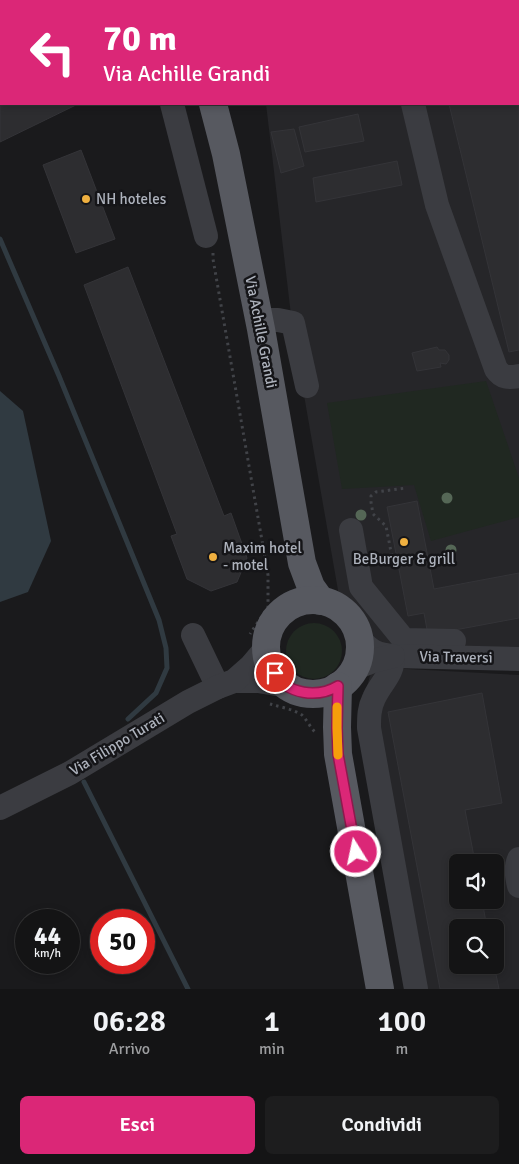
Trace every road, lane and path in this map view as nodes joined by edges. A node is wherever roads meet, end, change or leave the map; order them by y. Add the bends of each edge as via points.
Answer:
1 (172, 105) edge
2 (213, 105) edge
3 (412, 105) edge
4 (212, 242) joint
5 (260, 320) junction
6 (519, 376) edge
7 (307, 386) dead end
8 (406, 488) dead end
9 (351, 530) dead end
10 (392, 557) dead end
11 (308, 603) junction
12 (193, 635) dead end
13 (360, 640) junction
14 (454, 641) dead end
15 (257, 644) junction
16 (393, 656) junction
17 (519, 659) edge
18 (347, 677) junction
19 (226, 684) junction
20 (299, 690) junction
21 (338, 754) junction
22 (0, 808) edge
23 (519, 858) edge
24 (519, 886) edge
25 (380, 989) edge
26 (416, 989) edge

1 - 4 street
2 - 5 main road, Via Achille Grandi
3 - 6 street via 438,205 496,369 506,377
4 - 15 path via 268,575 268,607
5 - 7 street via 294,323
5 - 11 main road, Via Achille Grandi via 302,563 311,587
8 - 10 path via 376,492 371,496 374,514 386,526
9 - 14 street via 361,587 404,640
11 - 13 main road via 333,605 346,614
11 - 15 main road via 283,612 269,634
12 - 19 street
13 - 16 street via 377,654
13 - 18 main road via 359,656
15 - 19 street, Via Filippo Turati via 251,666
15 - 20 main road via 267,653 277,678
16 - 17 street, Via Traversi
16 - 18 street via 373,661
16 - 26 street via 391,671 374,698 369,713 369,728
18 - 20 main road via 324,692
18 - 21 main road via 337,728
19 - 20 street via 265,682
19 - 22 street, Via Filippo Turati via 176,708 70,773
20 - 21 main road via 323,715
21 - 25 main road
23 - 24 street

